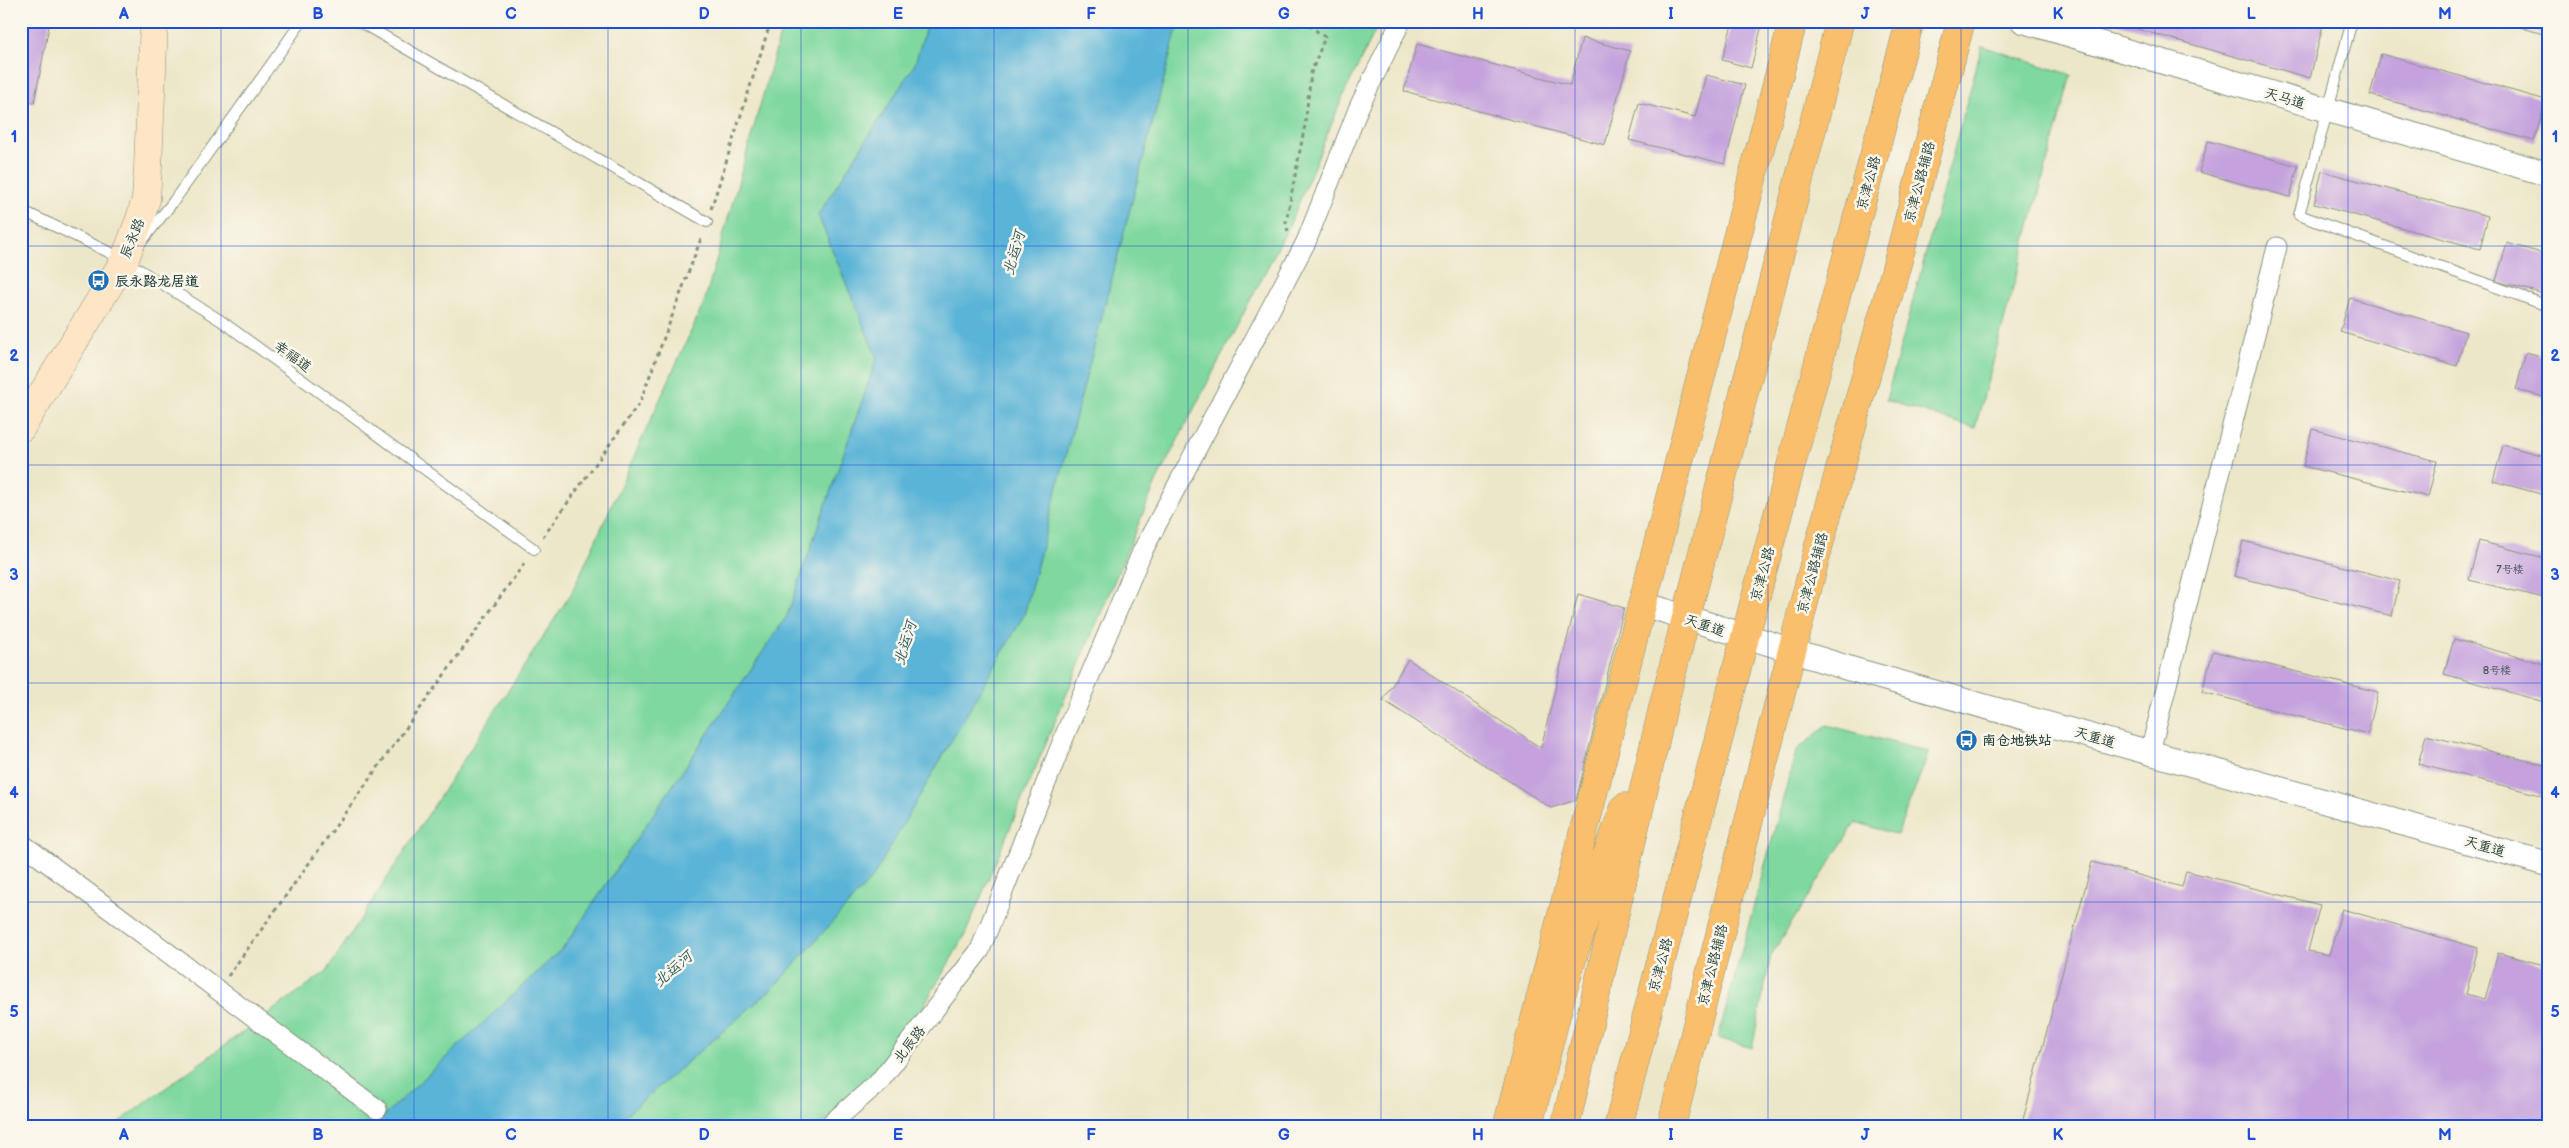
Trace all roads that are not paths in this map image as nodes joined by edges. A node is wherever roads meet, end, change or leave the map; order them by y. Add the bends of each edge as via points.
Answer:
1 (148, 21) edge
2 (154, 21) edge
3 (302, 21) edge
4 (358, 21) edge
5 (1401, 21) edge
6 (1793, 21) edge
7 (1840, 21) edge
8 (1910, 21) edge
9 (1961, 21) edge
10 (2024, 21) edge
11 (2352, 21) edge
12 (2328, 111) junction
13 (2548, 174) edge
14 (21, 210) edge
15 (707, 222) road end
16 (2277, 247) dead end
17 (124, 256) junction
18 (2548, 306) edge
19 (21, 418) edge
20 (21, 428) edge
21 (534, 549) road end
22 (1643, 604) junction
23 (1686, 618) junction
24 (1745, 637) junction
25 (1792, 650) junction
26 (1663, 707) junction
27 (2150, 752) junction
28 (21, 843) edge
29 (2548, 864) edge
30 (377, 1110) dead end
31 (826, 1127) edge
32 (1508, 1127) edge
33 (1528, 1127) edge
34 (1565, 1127) edge
35 (1618, 1127) edge
36 (1671, 1127) edge

1 - 17 main road, 辰永路 via 141,195
2 - 17 main road, 辰永路 via 146,199
3 - 17 lane via 173,202 142,241
4 - 15 lane
5 - 31 street, 北辰路 via 1359,107 1306,242 1142,552 980,950 879,1082
6 - 22 main road
7 - 23 main road
8 - 24 main road, 京津公路
9 - 25 main road, 京津公路辅路
10 - 12 street, 天马道
11 - 12 lane
12 - 13 street, 天马道
12 - 18 lane via 2299,215
14 - 17 lane, 幸福道
16 - 27 street
17 - 19 main road, 辰永路
17 - 20 main road, 辰永路
17 - 21 lane, 幸福道 via 220,320
22 - 23 street, 天重道
22 - 32 main road
23 - 24 street, 天重道
23 - 26 main road
24 - 25 street, 天重道
24 - 35 main road, 京津公路
25 - 27 street, 天重道
25 - 36 main road, 京津公路辅路
26 - 33 main road via 1596,883 1561,996
26 - 34 main road
27 - 29 street, 天重道
28 - 30 street

